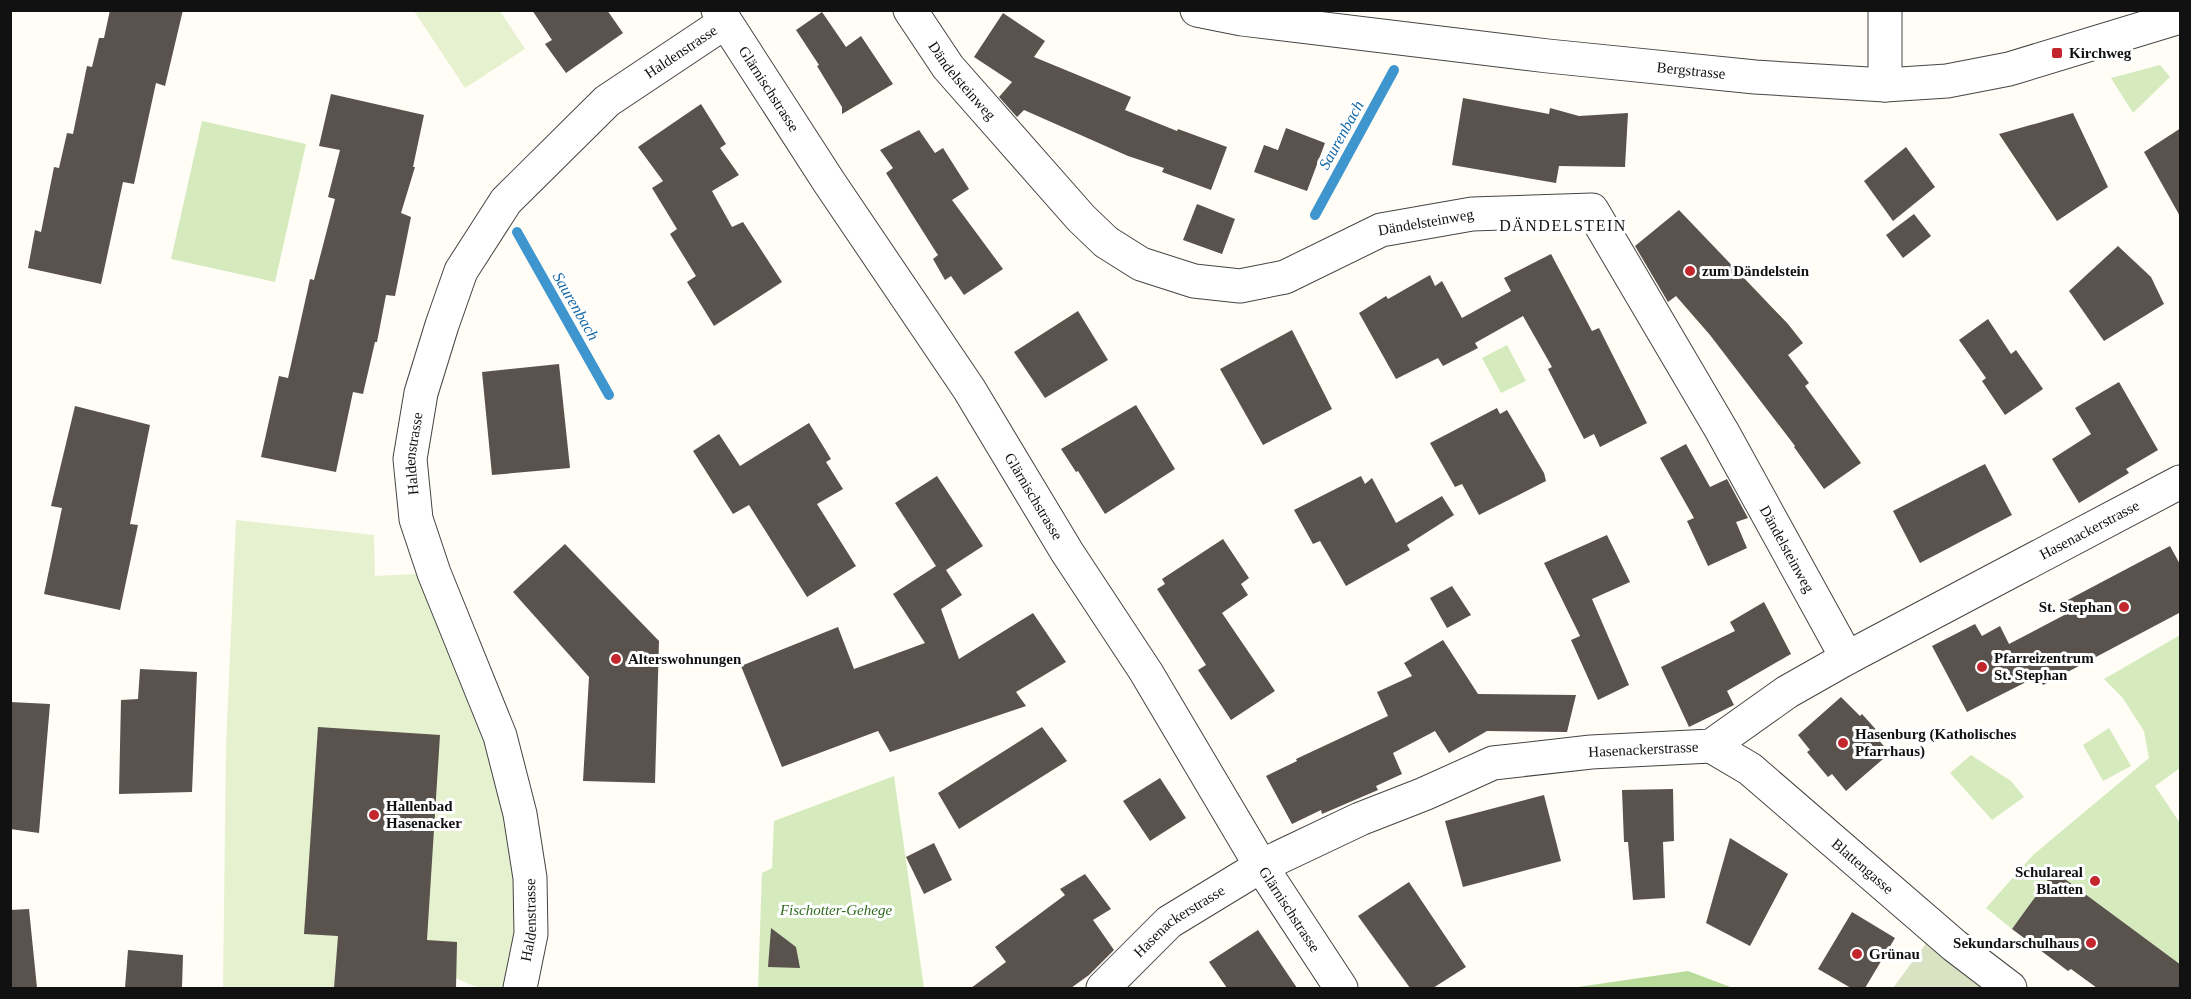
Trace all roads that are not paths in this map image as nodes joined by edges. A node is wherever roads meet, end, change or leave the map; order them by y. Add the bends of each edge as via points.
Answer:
1 (910, 10) edge
2 (1197, 10) edge
3 (1885, 10) edge
4 (721, 17) edge
5 (2181, 17) edge
6 (1885, 85) junction
7 (2181, 482) edge
8 (1847, 658) junction
9 (1711, 746) junction
10 (1261, 866) junction
11 (520, 988) edge
12 (1103, 988) edge
13 (1341, 988) edge
14 (2010, 988) edge

1 - 8 street, Dändelsteinweg via 948,67 1106,242 1141,264 1194,281 1240,286 1285,277 1380,230 1472,214 1592,210 1722,431
2 - 6 street, Bergstrasse via 1242,19 1548,56 1755,77
3 - 6 street
4 - 10 street, Glärnischstrasse via 969,389 1067,552 1146,672
4 - 11 street, Haldenstrasse via 607,101 506,201 461,271 421,393 410,459 416,519 501,736 519,806 530,878 531,934
5 - 6 street, Bergstrasse via 2009,69 1947,81
7 - 8 street, Hasenackerstrasse
8 - 9 street, Hasenackerstrasse via 1786,692
9 - 10 street, Hasenackerstrasse via 1591,752 1493,764 1360,819
9 - 14 street, Blattengasse via 1750,769 1955,946
10 - 12 street, Hasenackerstrasse via 1169,922
10 - 13 street, Glärnischstrasse

